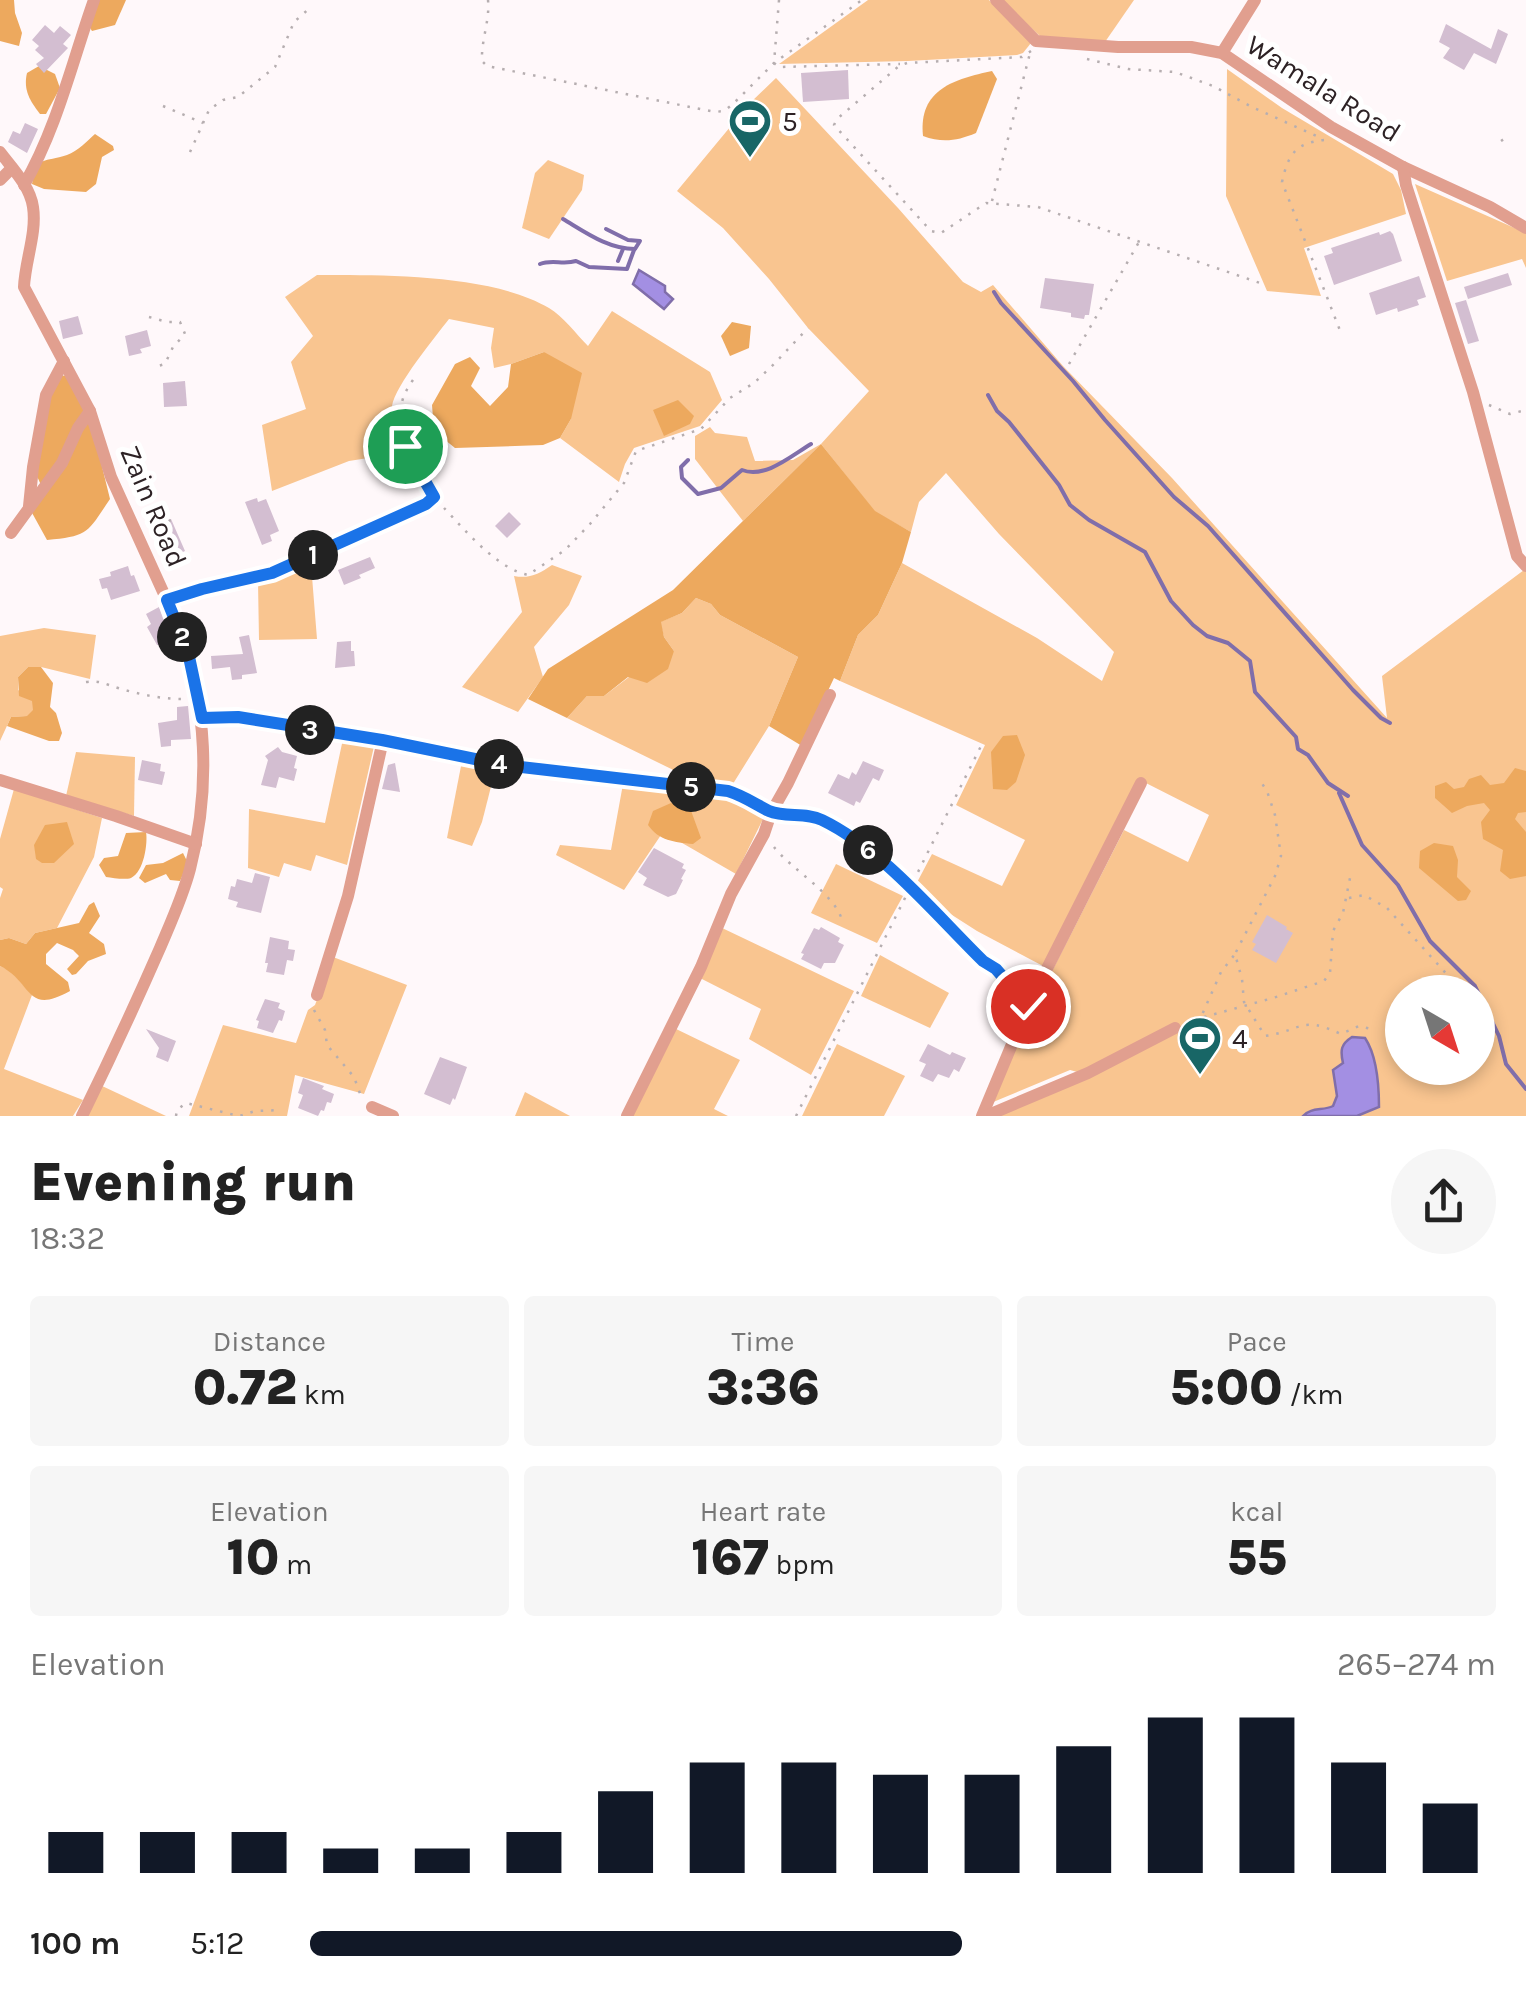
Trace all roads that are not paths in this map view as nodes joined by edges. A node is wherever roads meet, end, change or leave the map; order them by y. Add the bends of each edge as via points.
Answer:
1 (94, 0) edge
2 (996, 0) edge
3 (1255, 0) edge
4 (1222, 53) junction
5 (0, 152) edge
6 (1403, 167) junction
7 (12, 168) junction
8 (0, 180) edge
9 (24, 186) junction
10 (1526, 228) edge
11 (64, 361) junction
12 (90, 411) junction
13 (434, 497) road end
14 (29, 506) junction
15 (11, 533) dead end
16 (1526, 566) edge
17 (167, 600) junction
18 (830, 696) dead end
19 (202, 718) junction
20 (382, 740) junction
21 (0, 780) edge
22 (1141, 783) dead end
23 (771, 812) junction
24 (196, 844) junction
25 (317, 995) dead end
26 (1175, 1028) road end
27 (372, 1107) road end
28 (82, 1116) edge
29 (393, 1116) edge
30 (627, 1116) edge
31 (984, 1116) edge

1 - 9 street
2 - 4 street, Wamala Road via 1033,46
3 - 4 street
4 - 6 street, Wamala Road via 1331,128
5 - 7 street, Zain Road
6 - 10 street, Wamala Road
6 - 16 street, Wamala Road via 1517,556
7 - 8 street
7 - 9 street, Zain Road
9 - 11 street, Zain Road via 33,206 24,287
11 - 12 street, Zain Road
11 - 14 street via 46,395
12 - 14 street
12 - 17 street, Zain Road via 111,477
13 - 17 street via 272,573
14 - 15 street
17 - 19 street, Zain Road via 188,652
18 - 23 street
19 - 20 street via 238,717
19 - 24 street, Zain Road
20 - 23 street via 504,765 728,791
20 - 25 street via 348,896
21 - 24 street
22 - 31 street via 1028,1006
23 - 30 street
24 - 28 street, Zain Road via 176,910
26 - 31 street
27 - 29 street

